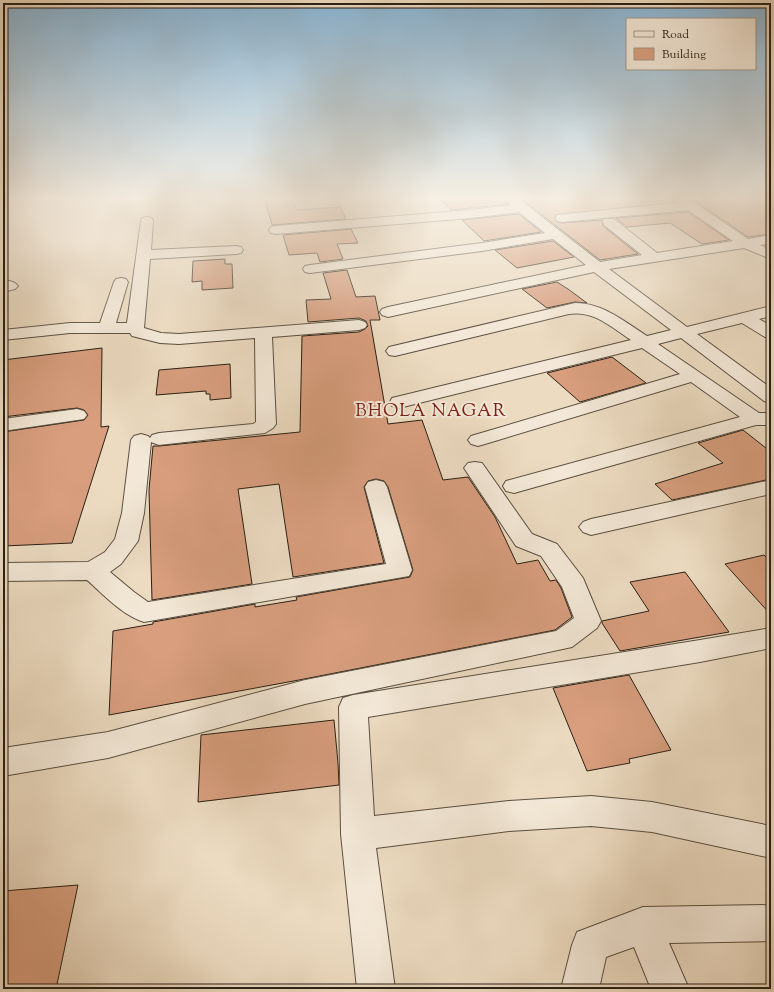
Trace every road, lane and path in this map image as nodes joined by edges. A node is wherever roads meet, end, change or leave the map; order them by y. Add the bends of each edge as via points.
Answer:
1 (144, 243) edge
2 (505, 243) edge
3 (566, 243) edge
4 (636, 243) edge
5 (743, 243) edge
6 (745, 243) edge
7 (236, 250) dead end
8 (143, 255) junction
9 (771, 255) edge
10 (654, 258) junction
11 (597, 267) junction
12 (310, 269) dead end
13 (121, 282) dead end
14 (771, 311) edge
15 (388, 312) dead end
16 (744, 317) junction
17 (359, 325) dead end
18 (107, 327) junction
19 (135, 328) junction
20 (263, 332) junction
21 (686, 333) junction
22 (771, 333) edge
23 (3, 335) edge
24 (642, 342) junction
25 (395, 351) dead end
26 (694, 375) junction
27 (771, 397) edge
28 (399, 402) dead end
29 (77, 415) dead end
30 (763, 419) edge
31 (3, 425) edge
32 (514, 486) dead end
33 (376, 487) dead end
34 (771, 487) edge
35 (591, 527) dead end
36 (93, 571) junction
37 (3, 572) edge
38 (771, 638) edge
39 (3, 762) edge
40 (358, 834) junction
41 (770, 845) edge
42 (771, 923) edge
43 (643, 925) junction
44 (376, 989) edge
45 (580, 989) edge
46 (670, 989) edge

1 - 8 street
2 - 12 street
3 - 11 street
4 - 10 street
5 - 10 street
6 - 9 street
7 - 8 street
8 - 19 street
10 - 11 street
11 - 15 street
11 - 21 street
13 - 18 street
14 - 16 street
16 - 21 street
16 - 22 street
17 - 20 street
18 - 19 street
18 - 23 street
19 - 20 street via 144,335 179,339
20 - 36 street via 266,424 258,429 150,440 126,541 113,558
21 - 24 street
21 - 27 street
24 - 25 street via 596,310 578,308
24 - 26 street
24 - 28 street
26 - 30 street
26 - 39 street via 477,454 524,540 549,550 574,584 588,621 563,640 305,692 108,745
29 - 31 street
30 - 32 street
33 - 36 street via 400,570 144,612
34 - 35 street
36 - 37 street
38 - 40 street via 353,707
40 - 41 street via 509,816 591,811 652,817
40 - 44 street
42 - 43 street
43 - 45 street via 590,945
43 - 46 street

